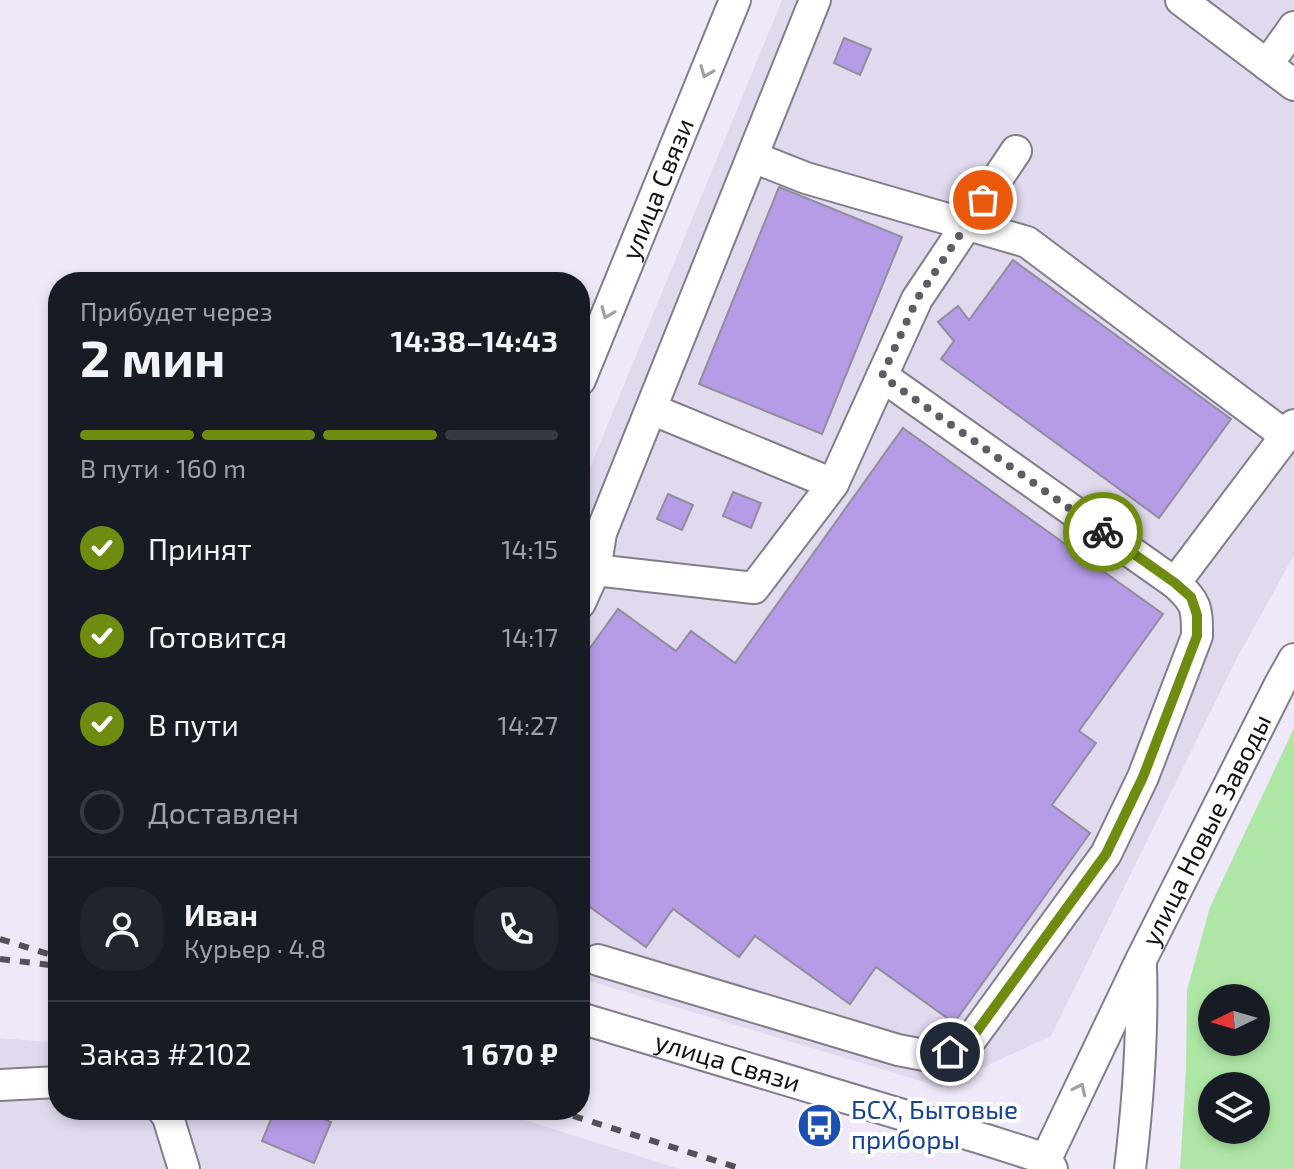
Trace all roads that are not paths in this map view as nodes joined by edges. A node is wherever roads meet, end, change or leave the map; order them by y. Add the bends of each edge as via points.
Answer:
1 (735, 0) edge
2 (815, 0) edge
3 (1181, 0) edge
4 (1294, 27) edge
5 (1267, 65) junction
6 (1294, 85) edge
7 (1016, 151) dead end
8 (753, 157) junction
9 (967, 225) junction
10 (590, 355) edge
11 (882, 376) junction
12 (651, 409) junction
13 (1290, 430) edge
14 (833, 484) junction
15 (595, 570) junction
16 (590, 581) edge
17 (1175, 583) junction
18 (1294, 659) edge
19 (598, 960) dead end
20 (1141, 960) junction
21 (590, 1021) edge
22 (48, 1083) edge
23 (0, 1085) edge
24 (169, 1120) edge
25 (1049, 1164) edge
26 (184, 1169) edge
27 (1130, 1169) edge

1 -> 10 street, улица Связи
2 - 8 street
3 - 5 street
4 - 5 street
5 - 6 street
7 - 9 street
8 - 9 street
8 - 12 street
9 - 11 street via 917,299
9 - 13 street via 1027,242
11 - 14 street
11 - 17 street
12 - 14 street
12 - 15 street via 601,533
13 - 17 street
14 - 15 street via 754,588
15 - 16 street
17 - 19 street via 1191,597 1197,636 1143,777 1106,854 972,1038 950,1052 898,1050
18 - 20 street, улица Новые Заводы
25 -> 20 street, улица Новые Заводы
20 - 27 street, улица Новые Заводы via 1137,1113
21 - 25 street, улица Связи
22 - 23 street
24 - 26 street

